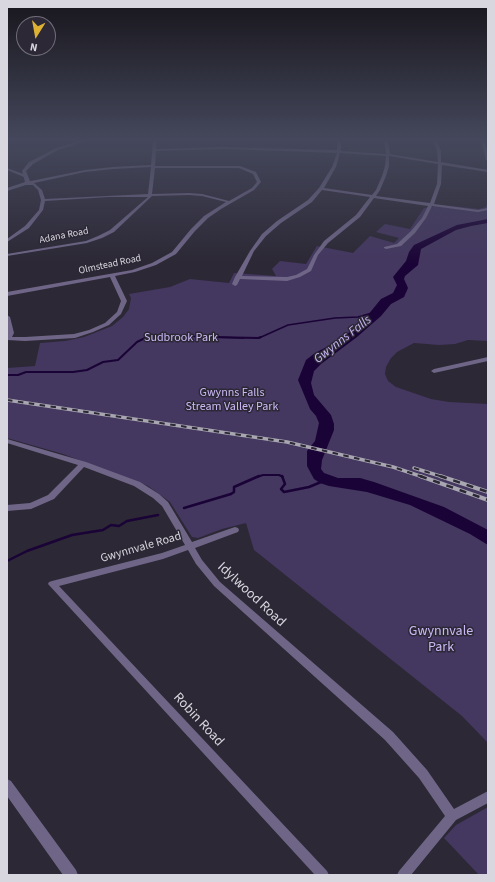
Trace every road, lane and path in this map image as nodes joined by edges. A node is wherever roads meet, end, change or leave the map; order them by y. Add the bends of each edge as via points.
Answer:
1 (35, 182) edge
2 (152, 182) edge
3 (259, 182) edge
4 (326, 182) edge
5 (381, 182) edge
6 (439, 182) edge
7 (27, 184) junction
8 (321, 189) junction
9 (7, 190) edge
10 (151, 195) junction
11 (374, 197) junction
12 (43, 200) junction
13 (230, 202) junction
14 (431, 205) junction
15 (488, 209) edge
16 (7, 241) edge
17 (386, 248) dead end
18 (7, 255) edge
19 (112, 275) junction
20 (238, 277) junction
21 (235, 284) dead end
22 (7, 294) edge
23 (7, 317) edge
24 (8, 338) edge
25 (488, 360) edge
26 (434, 372) dead end
27 (7, 441) edge
28 (83, 464) junction
29 (7, 508) edge
30 (235, 530) dead end
31 (190, 546) junction
32 (52, 584) joint
33 (7, 785) edge
34 (488, 797) edge
35 (452, 816) junction
36 (71, 875) edge
37 (323, 875) edge
38 (403, 875) edge

1 - 7 street
2 - 10 street
3 - 13 street, Olmstead Road via 253,189
4 - 8 street
5 - 11 street
6 - 14 street
7 - 9 street
7 - 12 street via 34,184 40,190
8 - 11 street
8 - 20 street via 304,206 264,235
10 - 12 street
10 - 13 street via 196,194
10 - 18 street, Adana Road via 115,228 100,237
11 - 14 street
11 - 20 street via 358,216 326,242 309,270 303,274 280,279
12 - 16 street via 41,210 33,221
13 - 19 street, Olmstead Road via 199,224 168,257 144,268
14 - 15 street via 466,210
14 - 17 street via 413,232 399,245
19 - 22 street, Olmstead Road
19 - 24 street via 124,301 119,313 107,324 74,336
20 - 21 street
23 - 24 street via 11,333
25 - 26 street
27 - 28 street, Idylwood Road
28 - 29 street via 51,497 31,506
28 - 31 street, Idylwood Road via 137,484 156,496 164,504
30 - 31 street, Gwynnvale Road
31 - 32 street, Gwynnvale Road via 163,556
31 - 35 street, Idylwood Road via 208,574 230,597 389,736 423,774
32 - 37 street, Robin Road
33 - 36 street
34 - 35 street
35 - 38 street

